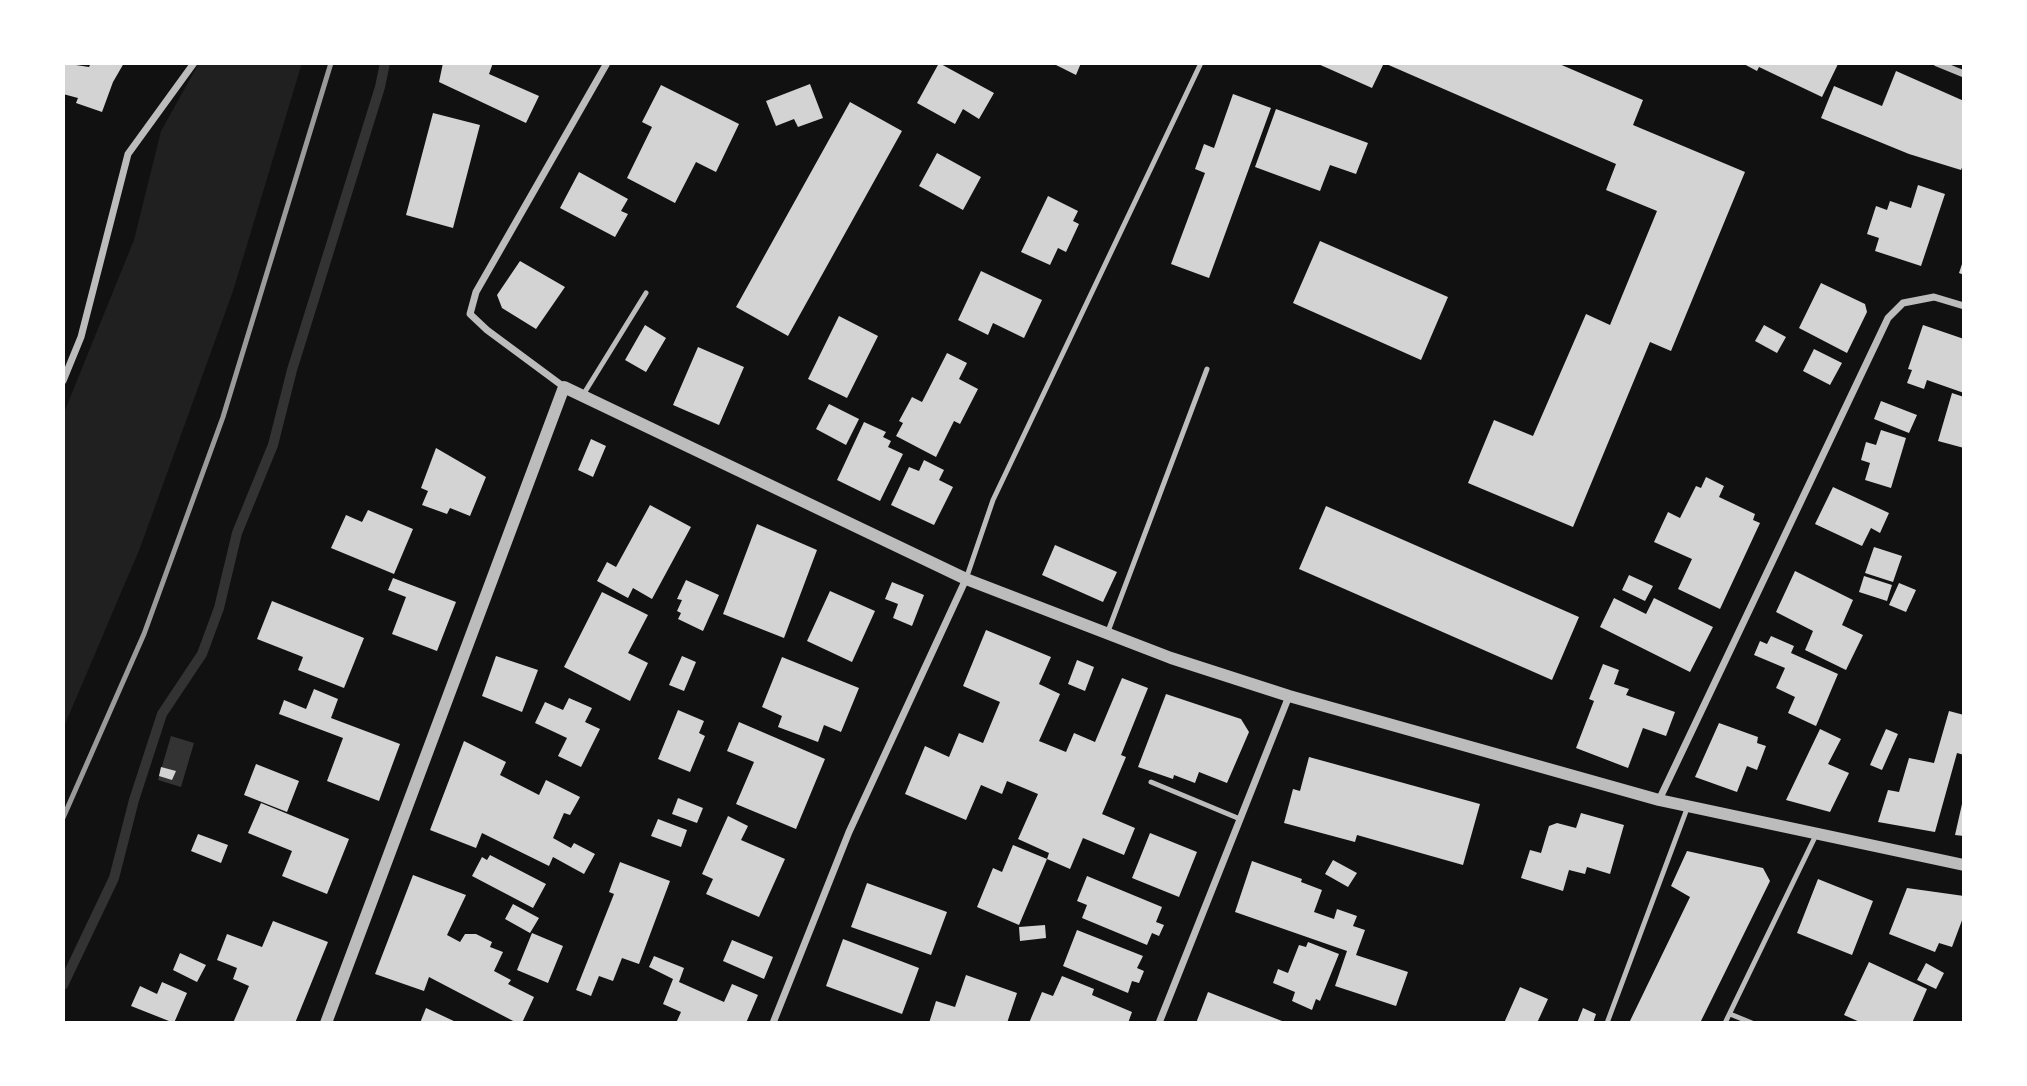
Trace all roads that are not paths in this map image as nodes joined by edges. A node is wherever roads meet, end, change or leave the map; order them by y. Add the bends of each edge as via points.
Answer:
1 (194, 63) edge
2 (607, 63) edge
3 (1201, 63) edge
4 (1937, 63) edge
5 (1964, 74) edge
6 (646, 293) dead end
7 (1964, 306) edge
8 (1207, 369) dead end
9 (63, 381) edge
10 (564, 387) junction
11 (582, 396) junction
12 (965, 579) junction
13 (1107, 634) junction
14 (1289, 696) junction
15 (1151, 782) dead end
16 (1659, 800) junction
17 (1688, 806) junction
18 (1240, 819) junction
19 (1816, 835) junction
20 (1964, 865) edge
21 (1730, 1014) junction
22 (326, 1023) edge
23 (773, 1023) edge
24 (1159, 1023) edge
25 (1607, 1023) edge
26 (1725, 1023) edge
27 (1752, 1023) edge

1 - 9 street via 128,154 81,337
2 - 10 street via 476,292 470,314
3 - 12 lane via 993,500
4 - 5 street
6 - 11 lane
7 - 16 street via 1934,297 1903,303 1888,318
8 - 13 lane
10 - 11 street
10 - 22 street
11 - 12 street
12 - 13 street
12 - 23 street via 849,832
13 - 14 street
14 - 16 street
14 - 18 street
15 - 18 lane
16 - 17 street
17 - 19 street
17 - 25 lane
18 - 24 street
19 - 20 street
19 - 21 lane
21 - 26 lane
21 - 27 lane

